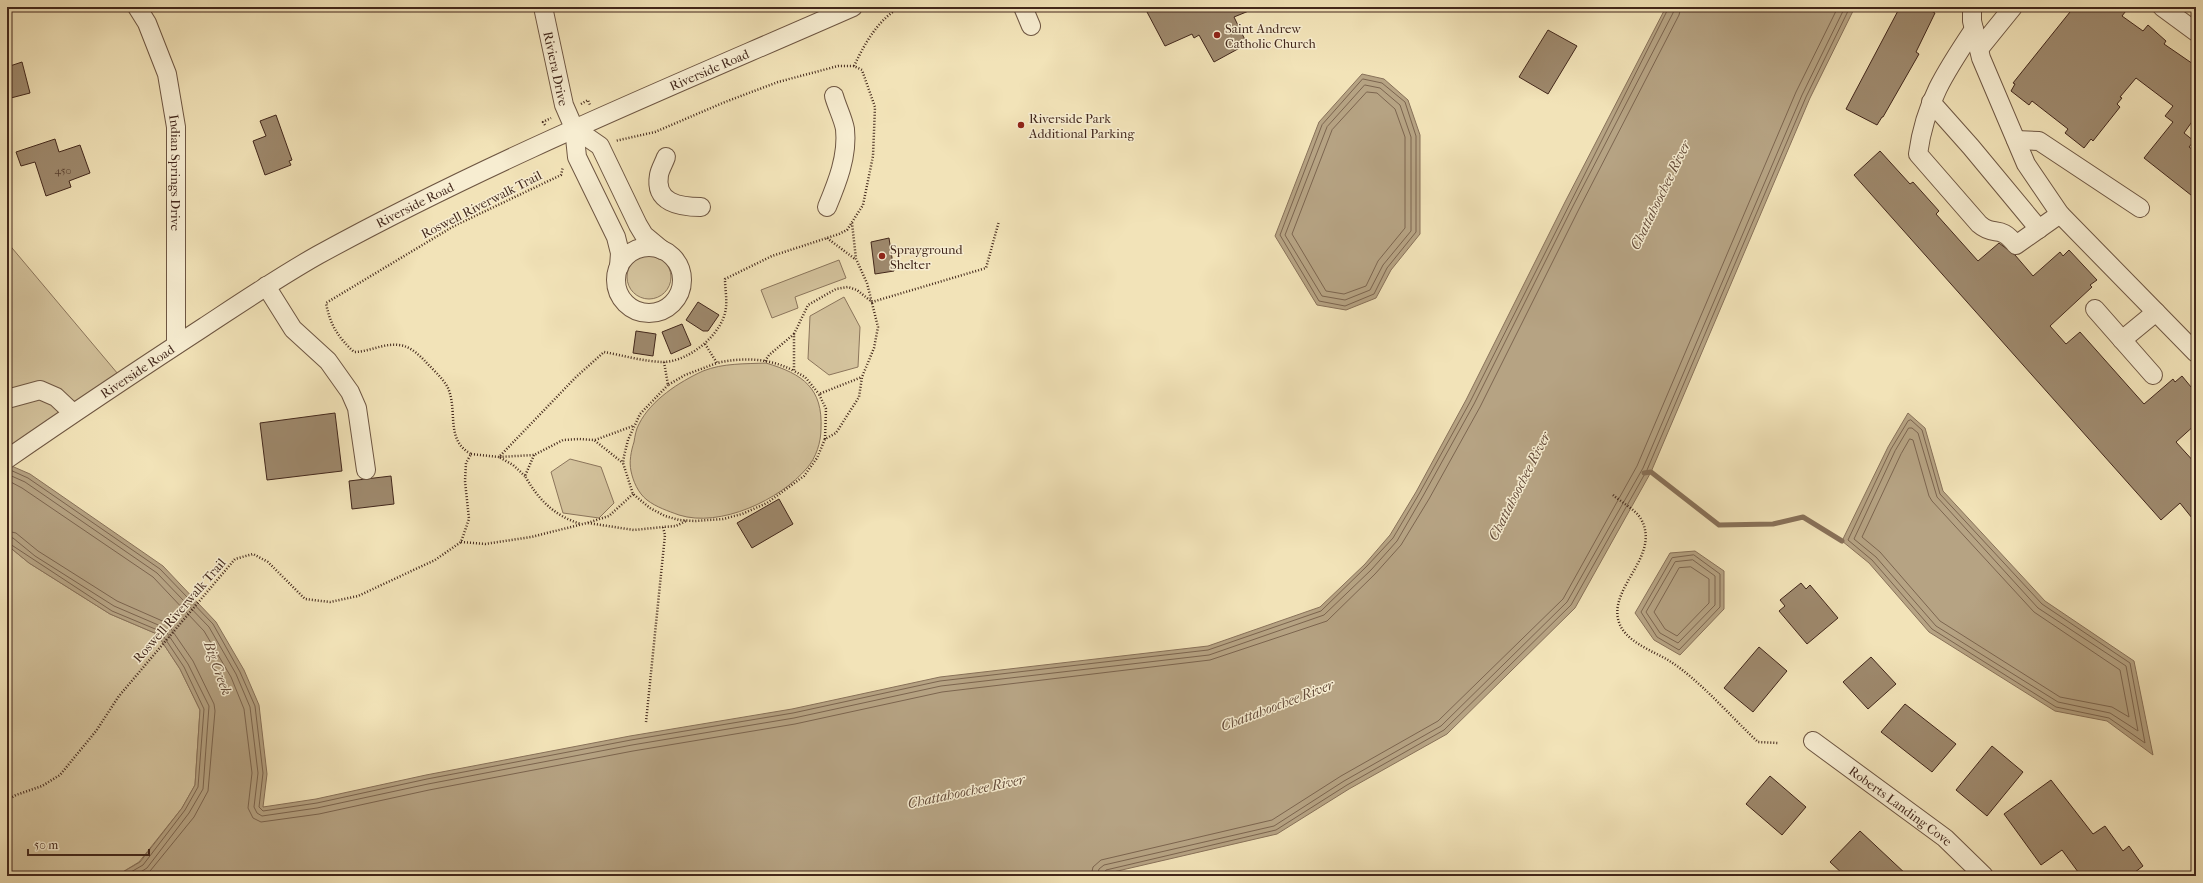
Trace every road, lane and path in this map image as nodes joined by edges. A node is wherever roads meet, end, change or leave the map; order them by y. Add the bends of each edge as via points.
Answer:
1 (137, 7) edge
2 (543, 7) edge
3 (853, 7) edge
4 (901, 7) edge
5 (1023, 7) edge
6 (1972, 7) edge
7 (2013, 7) edge
8 (2162, 7) edge
9 (1031, 26) dead end
10 (1974, 29) junction
11 (2196, 32) edge
12 (1979, 50) junction
13 (854, 66) junction
14 (834, 96) dead end
15 (1931, 102) junction
16 (574, 128) junction
17 (2016, 140) junction
18 (600, 146) junction
19 (844, 152) junction
20 (577, 157) junction
21 (666, 157) dead end
22 (827, 158) dead end
23 (701, 207) dead end
24 (827, 207) dead end
25 (2140, 208) dead end
26 (2060, 214) junction
27 (999, 221) dead end
28 (852, 223) junction
29 (2039, 229) junction
30 (827, 238) junction
31 (662, 250) junction
32 (856, 259) junction
33 (619, 267) junction
34 (266, 286) junction
35 (872, 302) junction
36 (2095, 309) dead end
37 (2156, 312) junction
38 (794, 334) junction
39 (2122, 340) junction
40 (705, 344) junction
41 (176, 345) junction
42 (2196, 353) edge
43 (765, 361) junction
44 (664, 362) junction
45 (717, 362) junction
46 (794, 371) junction
47 (2153, 375) dead end
48 (862, 377) junction
49 (668, 385) junction
50 (819, 394) junction
51 (7, 399) edge
52 (74, 413) junction
53 (633, 426) junction
54 (825, 439) junction
55 (594, 440) junction
56 (471, 454) junction
57 (534, 455) junction
58 (499, 457) junction
59 (7, 459) edge
60 (623, 463) junction
61 (366, 470) dead end
62 (525, 476) junction
63 (633, 494) junction
64 (1613, 495) dead end
65 (687, 520) junction
66 (587, 523) junction
67 (581, 524) junction
68 (663, 527) junction
69 (461, 542) junction
70 (646, 722) dead end
71 (1812, 742) dead end
72 (1778, 743) dead end
73 (7, 800) edge
74 (1984, 876) edge

1 - 41 street, Indian Springs Drive via 147,23 167,74 176,127
2 - 16 street, Riviera Drive via 564,105
3 - 16 street, Riverside Road
4 - 13 path via 890,12 872,34
5 - 9 street
6 - 10 street
7 - 12 street
8 - 11 street
10 - 12 street
10 - 15 street via 1942,76
12 - 17 street
13 - 18 path via 838,66 778,82 655,132
13 - 28 path via 862,70 875,107 873,156 863,205
14 - 19 street via 845,129
15 - 29 street
15 - 29 street via 1918,154 1967,212 1986,231 2008,234 2016,245
16 - 18 street
16 - 20 street
16 - 34 street, Riverside Road via 370,228
17 - 25 street via 2039,141
17 - 26 street via 2026,164
18 - 31 street via 638,225 647,238
19 - 22 street
19 - 24 street via 839,179
20 - 33 street via 616,237 620,253
20 - 56 path, Roswell Riverwalk Trail via 564,164 561,175 454,226 326,303 329,318 338,338 354,352 400,345 410,348 440,377 448,388 453,402 453,431 462,449
21 - 23 street via 659,175 659,190 668,201 682,207
26 - 29 street
26 - 37 street
27 - 35 path via 986,268
28 - 30 path via 847,230
28 - 32 path
30 - 32 path
30 - 40 path via 772,256 725,279 727,308 715,333
31 - 33 street via 649,247 635,250
31 - 33 street via 674,258 682,284 678,297 669,307 657,312 644,313 632,309 620,297 616,278
32 - 35 path
34 - 41 street, Riverside Road
34 - 61 street via 293,329 328,361 350,392 357,408
35 - 38 path via 857,290 848,287 836,288 808,305
35 - 48 path via 878,327 874,348
36 - 39 street
37 - 39 street
37 - 42 street
38 - 43 path
38 - 46 path
39 - 47 street
40 - 44 path via 685,356
40 - 45 path
41 - 52 street, Riverside Road
43 - 45 path via 747,359
43 - 46 path via 780,364
44 - 49 path
44 - 58 path via 604,352 554,399
45 - 49 path
46 - 50 path via 805,377
48 - 50 path
48 - 54 path via 859,397 850,414 836,433
49 - 53 path via 640,414
50 - 54 path via 826,409
51 - 52 street via 40,390 56,397
52 - 59 street, Riverside Road
53 - 55 path
53 - 60 path
54 - 65 path via 817,458 804,476 767,503 723,519
55 - 57 path via 563,440
55 - 60 path
56 - 58 path
56 - 69 path via 466,463 470,520
57 - 58 path
57 - 62 path
58 - 62 path
60 - 63 path
62 - 67 path via 543,504 567,520
63 - 65 path via 665,516
63 - 66 path via 609,516
64 - 72 path via 1641,519 1645,533 1645,547 1621,596 1617,612 1620,626 1636,642 1670,661 1686,674 1758,742
65 - 68 path via 676,526
66 - 67 path
66 - 68 path via 634,530
67 - 69 path via 531,537 485,544
68 - 70 path via 665,535
69 - 73 path, Roswell Riverwalk Trail via 435,560 358,596 330,602 305,599 268,562 252,554 235,560 119,696 96,731 60,774 42,786
71 - 74 street, Roberts Landing Cove via 1945,838

